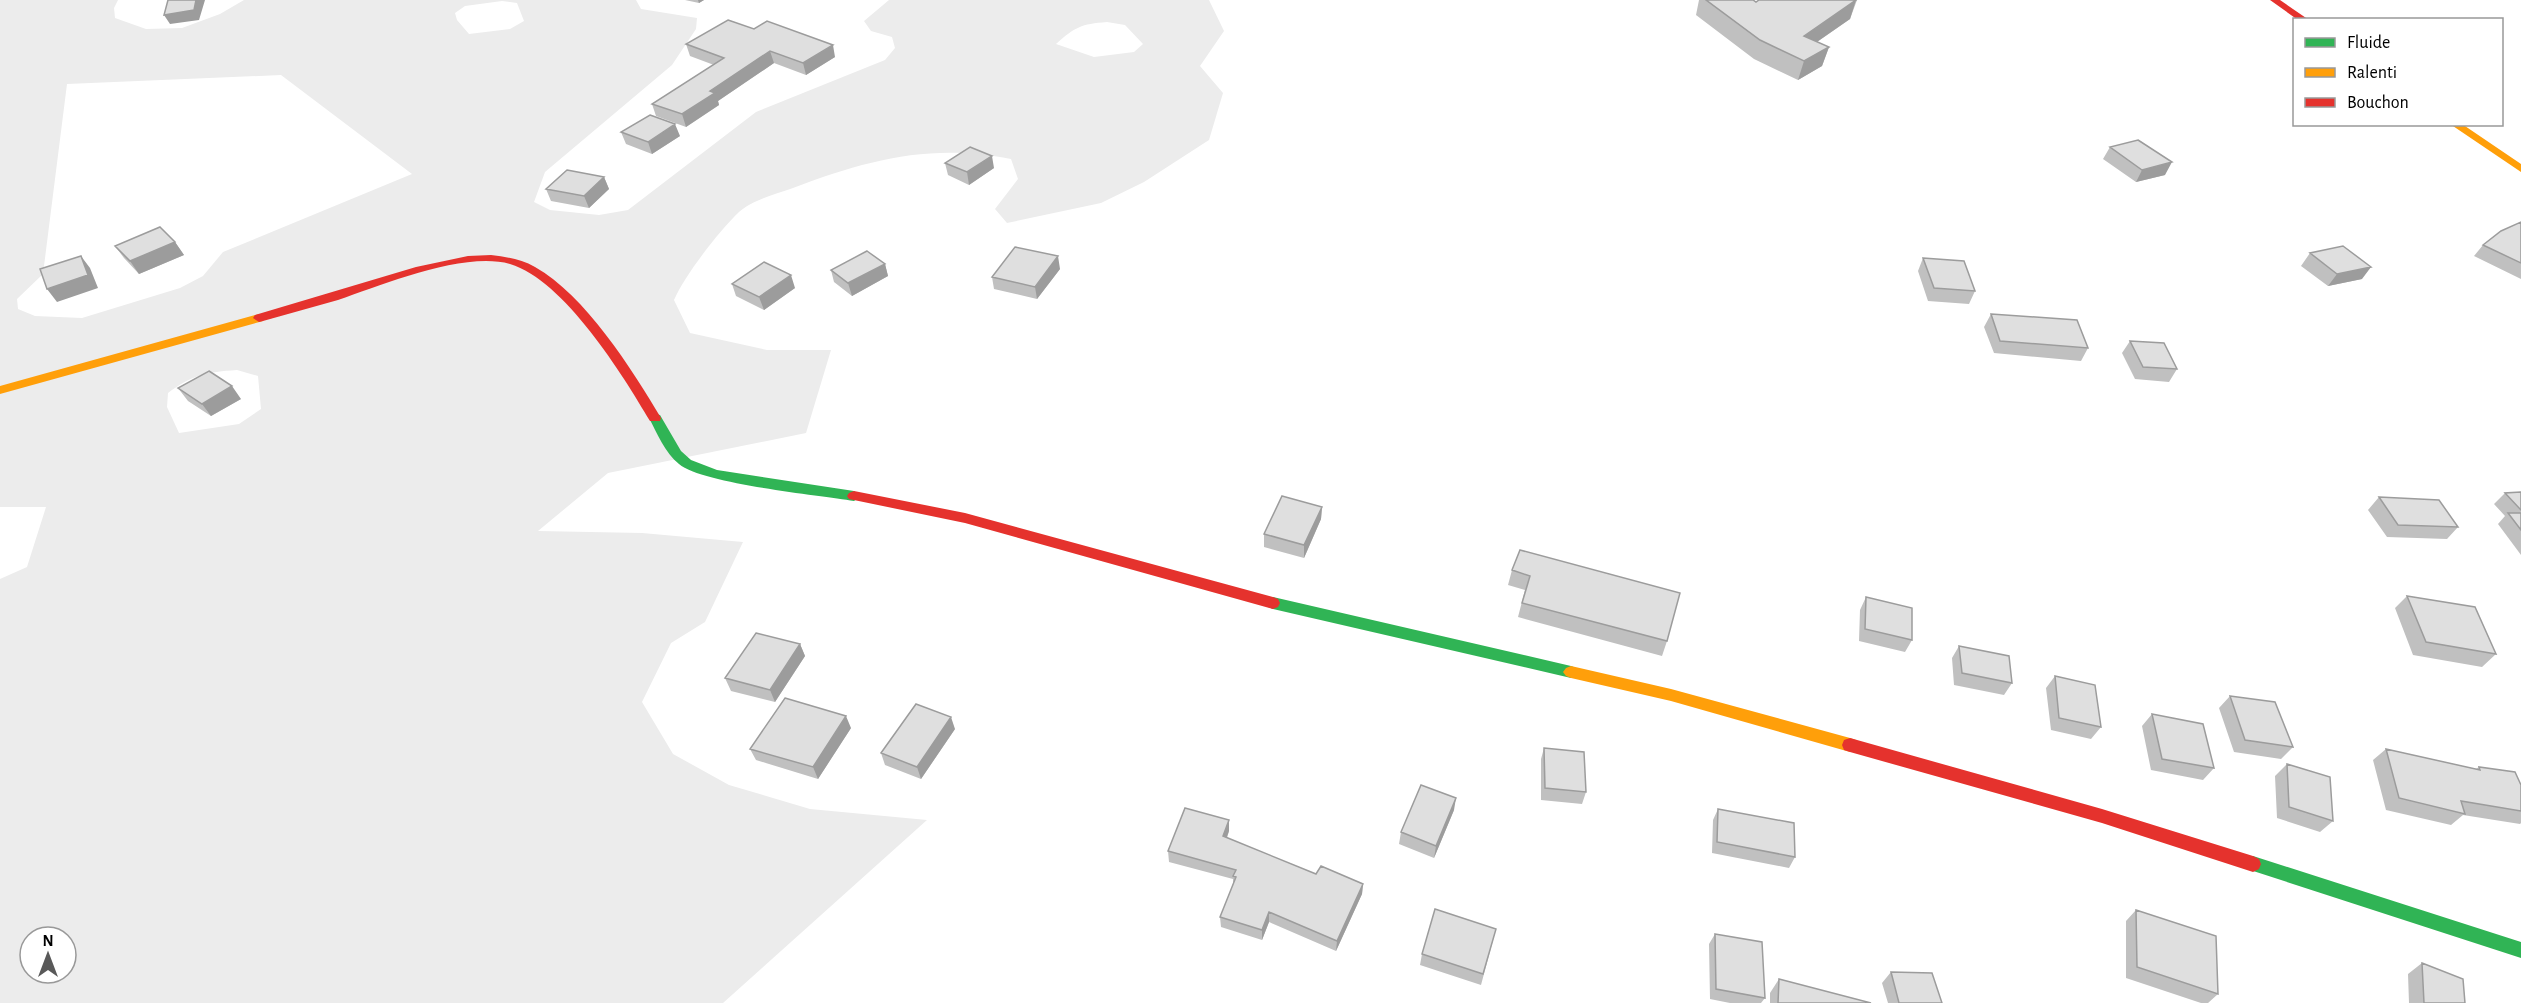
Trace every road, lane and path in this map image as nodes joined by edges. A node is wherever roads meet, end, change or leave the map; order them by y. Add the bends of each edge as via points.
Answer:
1 (2274, 0) edge
2 (2302, 18) edge
3 (2458, 126) edge
4 (2521, 169) edge
5 (0, 390) edge
6 (2521, 950) edge

1 - 2 street
3 - 4 street
5 - 6 street via 443,264 484,259 513,261 550,281 590,324 643,397 676,454 686,463 715,474 965,518 1292,608 1671,695 2102,816

